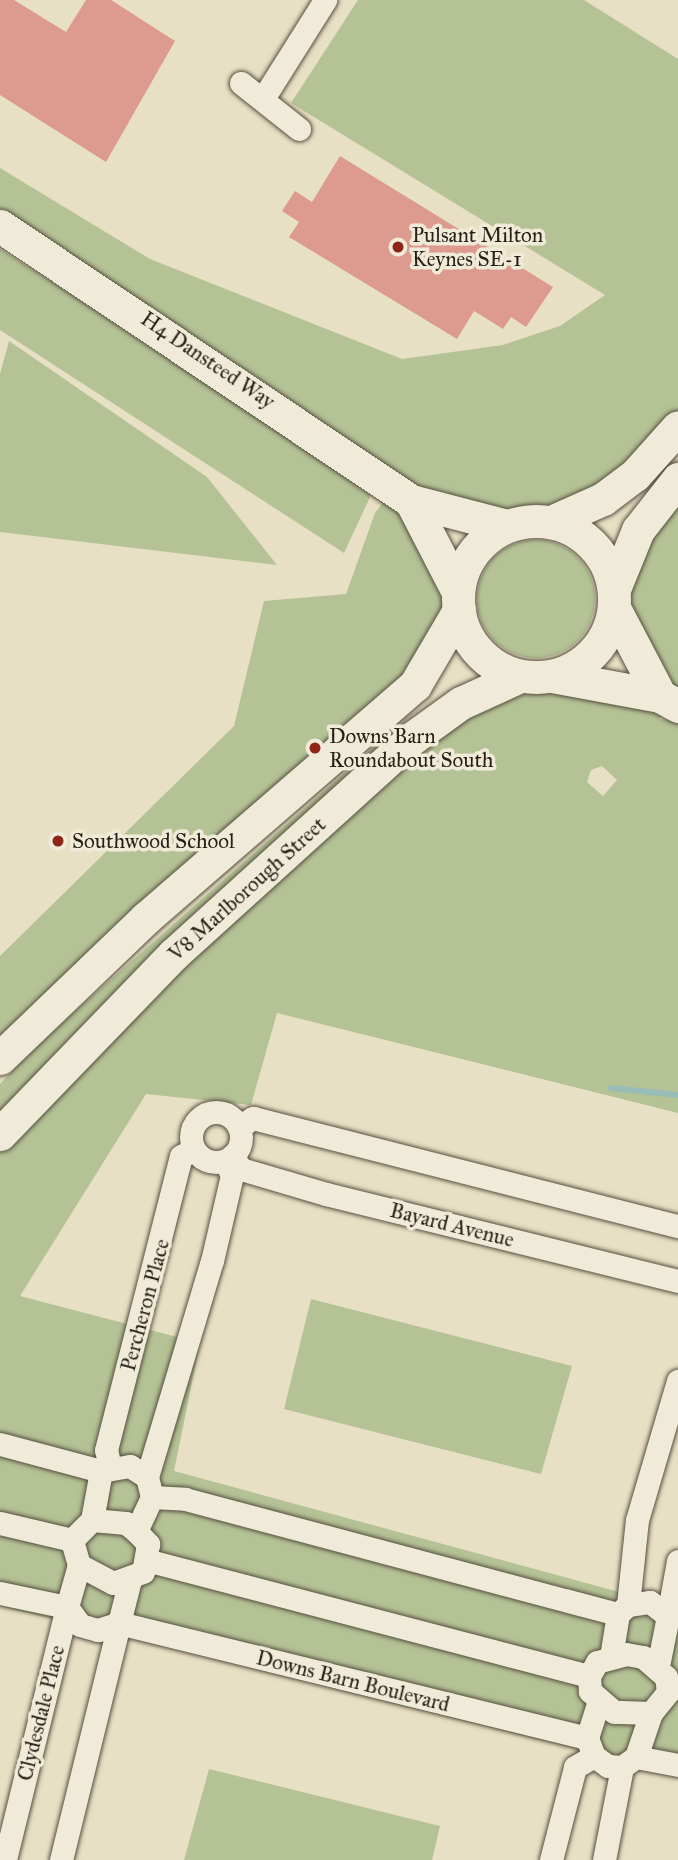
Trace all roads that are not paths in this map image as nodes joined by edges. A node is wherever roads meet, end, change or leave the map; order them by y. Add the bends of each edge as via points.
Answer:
1 (325, 0) edge
2 (241, 83) dead end
3 (264, 97) junction
4 (299, 129) dead end
5 (0, 226) edge
6 (678, 428) edge
7 (669, 489) edge
8 (400, 492) junction
9 (551, 522) junction
10 (506, 526) junction
11 (614, 598) junction
12 (458, 601) junction
13 (536, 676) junction
14 (672, 703) edge
15 (0, 1058) edge
16 (239, 1127) junction
17 (0, 1134) edge
18 (194, 1150) junction
19 (228, 1158) junction
20 (678, 1226) edge
21 (678, 1281) edge
22 (678, 1381) edge
23 (0, 1444) edge
24 (105, 1469) junction
25 (149, 1487) junction
26 (92, 1520) junction
27 (0, 1522) edge
28 (136, 1531) junction
29 (72, 1540) junction
30 (150, 1561) junction
31 (678, 1561) edge
32 (79, 1565) junction
33 (130, 1580) junction
34 (0, 1593) edge
35 (67, 1607) junction
36 (623, 1609) junction
37 (119, 1623) junction
38 (672, 1628) edge
39 (611, 1657) junction
40 (658, 1666) junction
41 (589, 1676) junction
42 (673, 1693) edge
43 (598, 1704) junction
44 (651, 1713) junction
45 (591, 1747) junction
46 (629, 1762) junction
47 (678, 1765) edge
48 (5, 1860) edge
49 (61, 1860) edge
50 (551, 1860) edge
51 (604, 1860) edge

1 - 3 street
2 - 3 street
3 - 4 street
5 - 8 main road, H4 Dansteed Way
6 - 9 main road via 635,475 603,499
7 - 11 main road via 639,530
8 - 10 main road, H4 Dansteed Way
8 - 12 main road, H4 Dansteed Way
9 - 10 main road
9 - 11 main road via 593,545
10 - 12 main road via 473,552
11 - 13 main road via 594,652
11 - 14 main road
12 - 13 main road via 479,652
12 - 15 main road, V8 Marlborough Street via 415,685 146,918
13 - 14 main road
13 - 17 main road, V8 Marlborough Street via 442,715 411,739 174,954
16 - 18 street via 223,1112 203,1115 191,1131
16 - 19 street
16 - 20 street via 253,1118
18 - 19 street via 206,1160
18 - 24 street, Percheron Place via 181,1156 106,1450
19 - 21 street, Bayard Avenue via 241,1169 326,1195
19 - 25 street via 232,1175 212,1261
22 - 36 street via 637,1520
23 - 24 street
24 - 25 street via 130,1466
24 - 26 street
25 - 28 street
25 - 36 street
26 - 28 street via 126,1523
26 - 29 street
27 - 29 street
28 - 30 street via 148,1544
29 - 32 street
30 - 33 street
30 - 41 street
31 - 38 street
32 - 33 street via 97,1579
32 - 35 street, Clydesdale Place
33 - 37 street
34 - 35 street
35 - 37 street, Downs Barn Boulevard via 80,1625 98,1630
35 - 48 street, Clydesdale Place
36 - 38 street via 650,1602
36 - 39 street
37 - 45 street, Downs Barn Boulevard
37 - 49 street
38 - 40 street
39 - 40 street via 643,1657
39 - 41 street via 597,1662
40 - 42 street
41 - 43 street
42 - 44 street
43 - 44 street
43 - 45 street
44 - 46 street
45 - 46 street, Downs Barn Boulevard
45 - 50 street via 575,1767
46 - 47 street
46 - 51 street

